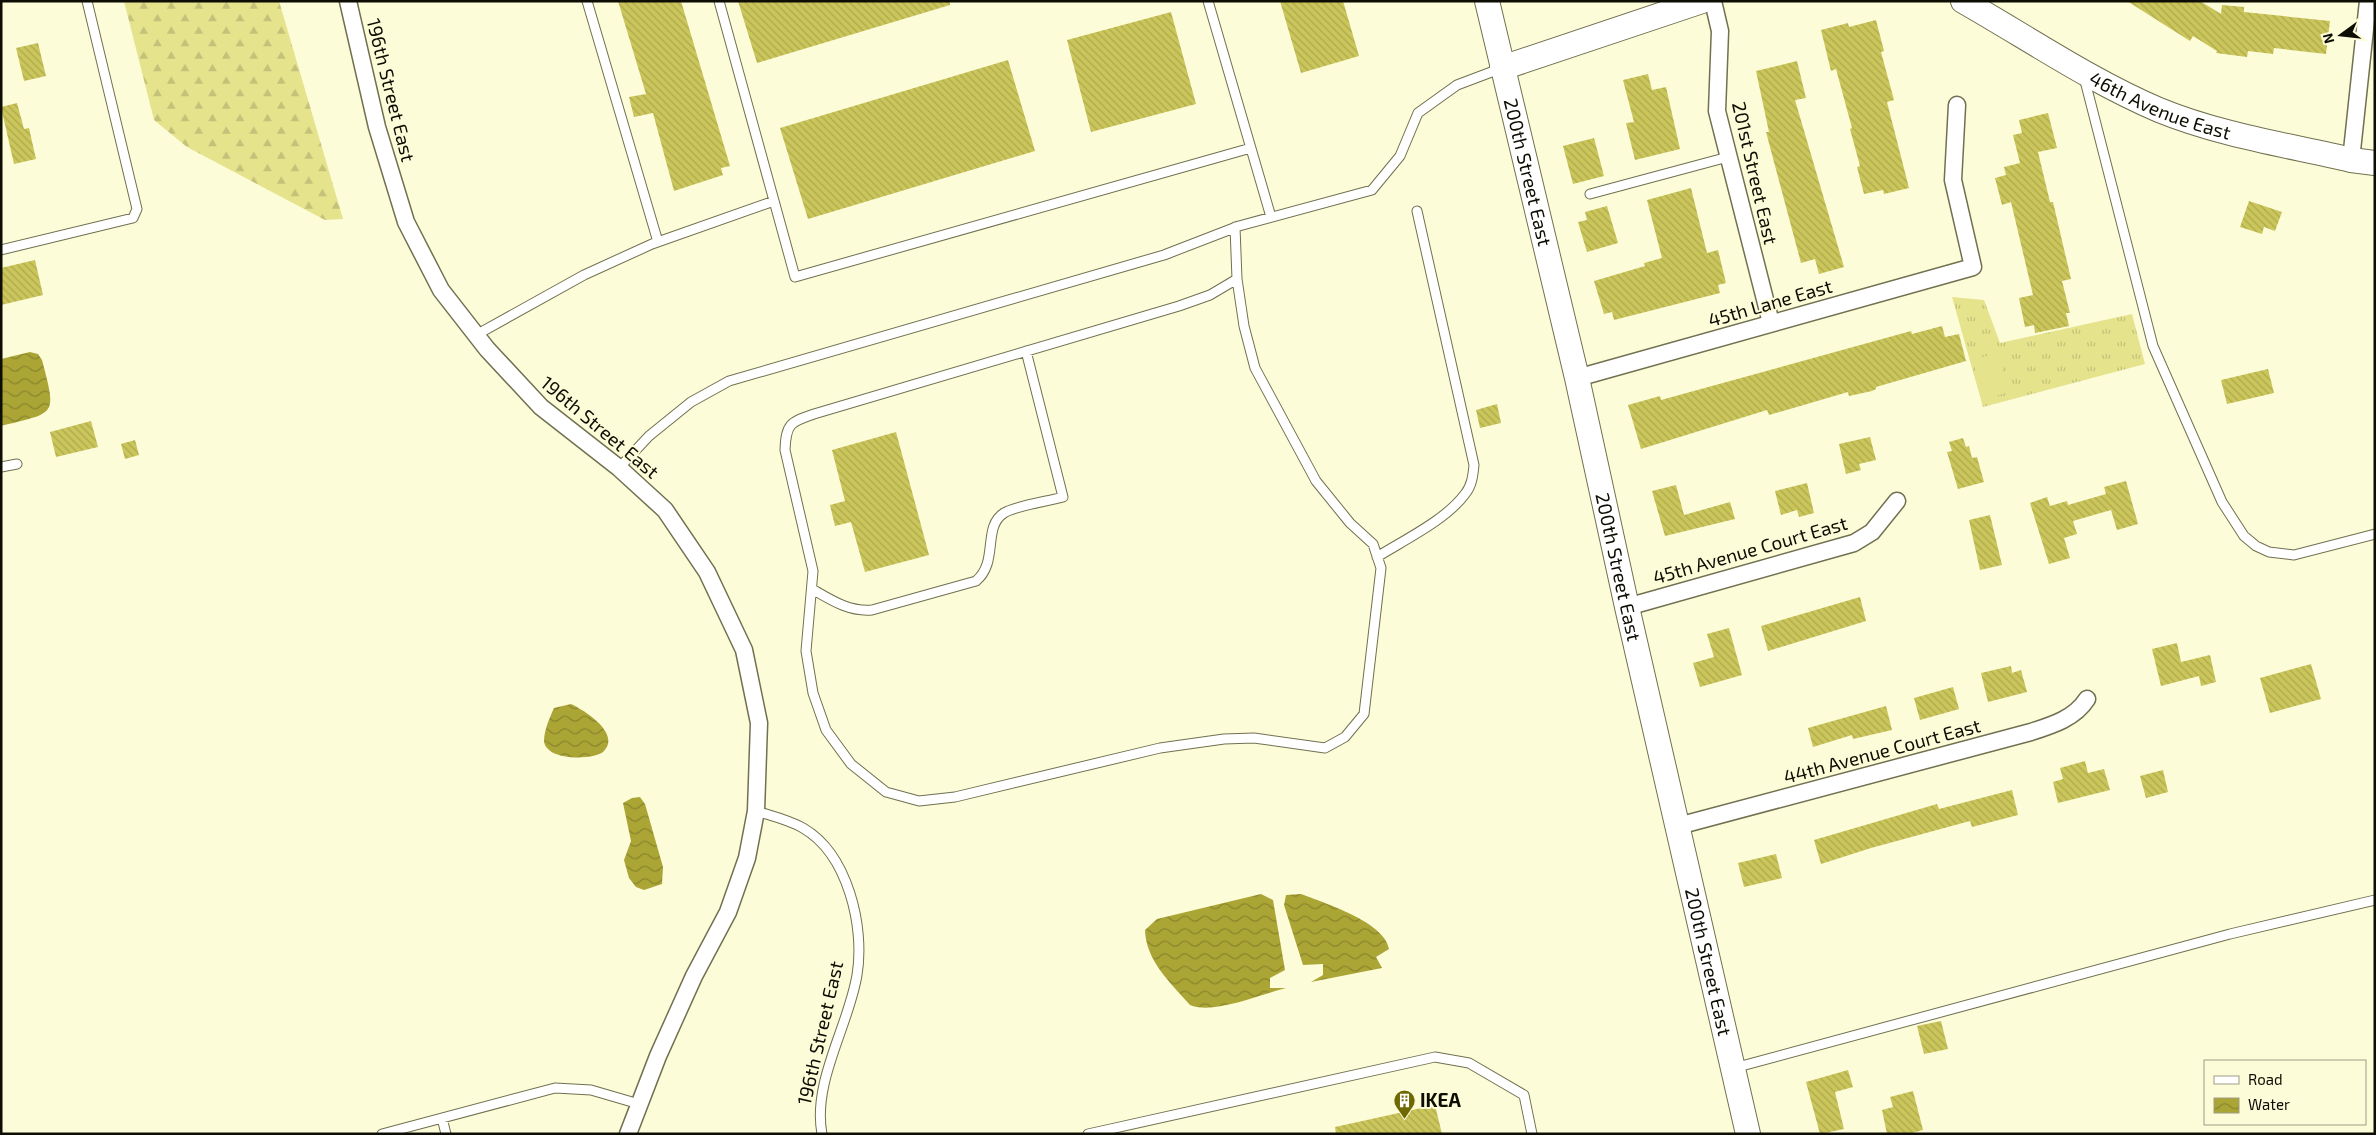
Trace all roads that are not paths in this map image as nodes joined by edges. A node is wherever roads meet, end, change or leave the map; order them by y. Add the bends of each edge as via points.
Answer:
1 (86, 1) edge
2 (348, 1) edge
3 (587, 1) edge
4 (719, 1) edge
5 (1208, 1) edge
6 (1487, 1) edge
7 (1702, 1) edge
8 (1713, 1) edge
9 (1963, 1) edge
10 (2368, 1) edge
11 (2370, 18) edge
12 (1502, 68) junction
13 (2082, 70) junction
14 (1957, 105) dead end
15 (1251, 148) junction
16 (1728, 157) junction
17 (2351, 160) junction
18 (2375, 163) edge
19 (1590, 194) dead end
20 (774, 201) junction
21 (1417, 211) dead end
22 (1271, 217) junction
23 (1235, 227) junction
24 (658, 242) junction
25 (1, 250) edge
26 (1237, 279) junction
27 (1771, 324) junction
28 (476, 335) junction
29 (1026, 351) junction
30 (1577, 378) junction
31 (17, 464) dead end
32 (1, 467) edge
33 (619, 468) junction
34 (1897, 501) dead end
35 (2375, 534) edge
36 (1377, 557) junction
37 (812, 589) junction
38 (1627, 607) junction
39 (2087, 699) dead end
40 (756, 811) junction
41 (1678, 826) junction
42 (2375, 900) edge
43 (1733, 1068) junction
44 (639, 1104) junction
45 (442, 1118) junction
46 (382, 1134) edge
47 (446, 1134) edge
48 (628, 1134) edge
49 (822, 1134) edge
50 (1088, 1134) edge
51 (1532, 1134) edge
52 (1748, 1134) edge

1 - 25 lane via 137,210 134,218
2 - 28 street, 196th Street East via 377,127 406,222 441,290
3 - 24 lane
4 - 20 lane
5 - 15 lane
6 - 12 street, 200th Street East
7 - 12 street
8 - 16 street, 201st Street East via 1720,31 1716,111
9 - 13 street, 46th Avenue East
10 - 11 street
11 - 17 street
12 - 22 lane via 1457,85 1418,114 1400,156 1372,190
12 - 30 street, 200th Street East
13 - 17 street, 46th Avenue East via 2159,110 2201,125
13 - 35 lane via 2152,346 2222,502 2244,536 2268,552 2294,555
14 - 27 street, 45th Lane East via 1953,180 1973,267
15 - 20 lane via 795,277
15 - 22 lane
16 - 19 lane
16 - 27 street, 201st Street East
17 - 18 street, 46th Avenue East
20 - 24 lane
21 - 36 lane via 1474,465 1466,493 1454,506
22 - 23 lane
23 - 26 lane
23 - 33 lane via 1164,255 729,381 691,402 649,436
24 - 28 lane via 584,275
26 - 29 lane via 1202,298
26 - 36 lane via 1255,368 1316,481 1350,523 1373,544
27 - 30 street, 45th Lane East
28 - 33 street, 196th Street East via 541,407
29 - 37 lane via 793,421 786,432 785,450 813,571
29 - 37 lane via 1064,497 1004,512 996,520 992,532 989,563 976,581 861,611 842,606
30 - 38 street, 200th Street East
31 - 32 lane
33 - 40 street, 196th Street East via 665,510 707,572 744,650 759,723
34 - 38 street, 45th Avenue Court East via 1872,532 1854,543
36 - 37 lane via 1381,568 1364,714 1345,737 1325,748 1254,738 1224,739 1160,748 955,797 919,802 886,792 852,764 826,730 813,693 806,651
38 - 41 street, 200th Street East
39 - 41 street, 44th Avenue Court East via 2080,709 2054,724 2031,732
40 - 44 street, 196th Street East via 747,858 728,912 694,976
40 - 49 lane, 196th Street East via 804,829 826,850 846,878 854,910 859,943 858,975 823,1092
41 - 43 street, 200th Street East
42 - 43 lane via 2230,934
43 - 52 street, 200th Street East
44 - 45 lane via 591,1090 555,1088
44 - 48 street, 196th Street East
45 - 46 lane
45 - 47 lane
50 - 51 lane via 1435,1056 1469,1063 1524,1095

